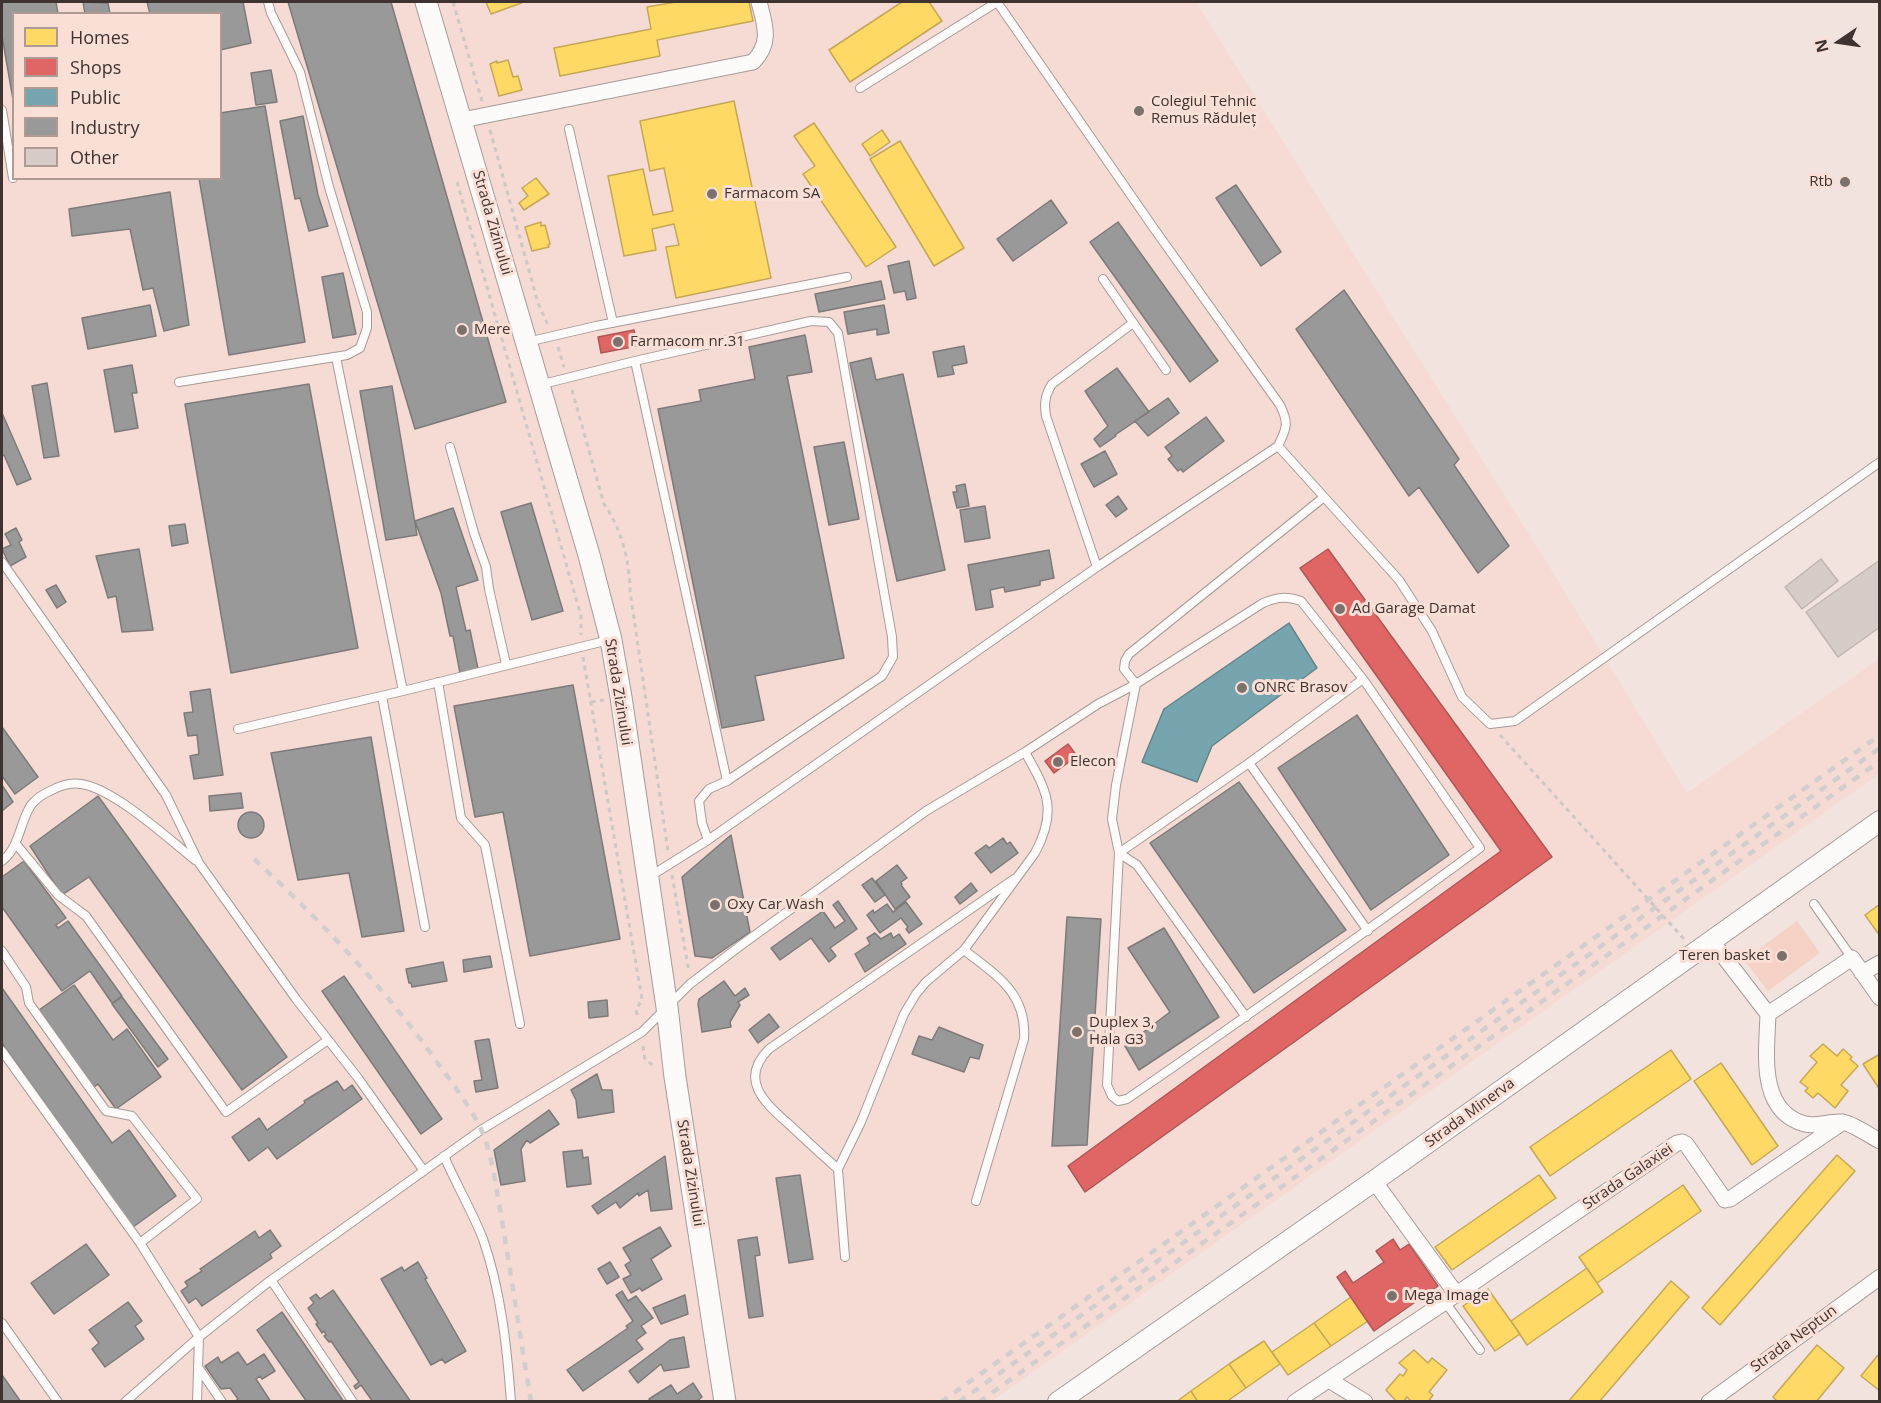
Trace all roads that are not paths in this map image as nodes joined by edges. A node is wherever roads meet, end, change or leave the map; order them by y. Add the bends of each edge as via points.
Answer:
1 (268, 2) edge
2 (426, 2) edge
3 (759, 2) edge
4 (997, 2) edge
5 (860, 88) dead end
6 (2, 110) edge
7 (462, 120) junction
8 (569, 129) dead end
9 (12, 172) edge
10 (847, 277) dead end
11 (1103, 279) dead end
12 (613, 323) junction
13 (1133, 323) junction
14 (526, 342) junction
15 (336, 357) junction
16 (636, 361) junction
17 (1166, 370) dead end
18 (179, 382) dead end
19 (538, 385) junction
20 (1278, 446) junction
21 (450, 447) dead end
22 (1880, 462) edge
23 (1324, 497) junction
24 (2, 562) edge
25 (1097, 567) junction
26 (611, 640) junction
27 (506, 664) junction
28 (1363, 679) junction
29 (438, 682) junction
30 (1136, 684) junction
31 (403, 691) junction
32 (382, 696) junction
33 (238, 729) dead end
34 (1025, 752) junction
35 (1249, 763) junction
36 (727, 781) junction
37 (1880, 821) edge
38 (708, 840) junction
39 (16, 844) junction
40 (1119, 852) junction
41 (2, 861) edge
42 (199, 863) junction
43 (1019, 875) junction
44 (648, 878) junction
45 (1814, 904) dead end
46 (425, 927) dead end
47 (1368, 931) junction
48 (1712, 940) junction
49 (964, 950) junction
50 (2, 951) edge
51 (1852, 958) junction
52 (1880, 963) edge
53 (1863, 974) junction
54 (1880, 998) edge
55 (667, 1007) junction
56 (1768, 1014) junction
57 (1246, 1017) junction
58 (520, 1024) dead end
59 (328, 1040) junction
60 (2, 1052) edge
61 (1843, 1122) junction
62 (1880, 1141) edge
63 (444, 1156) junction
64 (838, 1169) junction
65 (424, 1171) junction
66 (1374, 1181) junction
67 (976, 1201) dead end
68 (140, 1242) junction
69 (845, 1257) dead end
70 (1880, 1277) edge
71 (271, 1280) junction
72 (1451, 1298) junction
73 (2, 1323) edge
74 (199, 1337) junction
75 (1480, 1350) dead end
76 (198, 1367) junction
77 (1329, 1380) junction
78 (58, 1401) edge
79 (125, 1401) edge
80 (197, 1401) edge
81 (222, 1401) edge
82 (353, 1401) edge
83 (511, 1401) edge
84 (724, 1401) edge
85 (1058, 1401) edge
86 (1295, 1401) edge
87 (1365, 1401) edge
88 (1708, 1401) edge

1 - 15 lane via 300,72 367,312 367,328 360,348
2 - 7 main road, Strada Zizinului
3 - 7 street via 766,26 765,41 762,53 753,62
4 - 5 lane
4 - 20 lane via 1280,405 1287,430
6 - 9 lane
7 - 14 main road, Strada Zizinului
8 - 12 lane
10 - 12 lane
11 - 13 lane
12 - 14 lane
13 - 17 lane
13 - 25 lane via 1052,384 1044,404
14 - 19 main road, Strada Zizinului
15 - 18 lane
15 - 31 lane
16 - 19 lane
16 - 36 lane
16 - 36 lane via 811,321 829,322 838,333 893,657 882,676
19 - 26 main road, Strada Zizinului
20 - 23 lane
20 - 25 lane
21 - 27 lane via 486,567
22 - 23 lane via 1515,721 1490,724 1462,697 1432,631 1399,580
23 - 30 lane via 1129,654 1124,669
24 - 42 lane via 166,795
25 - 38 lane
26 - 27 lane
26 - 44 main road, Strada Zizinului
27 - 29 lane
28 - 30 lane via 1301,601 1288,597 1263,603
28 - 35 lane
28 - 47 lane via 1480,849
29 - 31 lane
29 - 58 lane via 461,818 485,845
30 - 34 lane
30 - 40 lane via 1112,819
31 - 32 lane
32 - 33 lane
32 - 46 lane
34 - 43 lane via 1044,784 1048,816 1041,842
34 - 55 lane via 926,812 740,945
35 - 40 lane
35 - 47 lane
36 - 38 lane via 709,789 699,801
37 - 48 street, Strada Minerva
38 - 44 lane
39 - 41 lane
39 - 42 lane via 33,803 60,786 78,783 92,786 139,815
39 - 59 lane via 58,895 86,916 226,1112
40 - 57 lane via 1137,865
40 - 57 lane via 1107,1085 1112,1096 1118,1101 1127,1099
42 - 59 lane
43 - 49 lane
43 - 64 lane via 768,1049 759,1061 756,1085 764,1101
44 - 55 main road, Strada Zizinului
45 - 51 lane
47 - 57 lane
48 - 56 street
48 - 66 street, Strada Minerva
49 - 64 lane via 926,982 910,1004
49 - 67 lane via 1010,989 1020,1007 1025,1029
50 - 68 lane via 26,987 29,1003 106,1111 132,1116 197,1199
51 - 53 street
51 - 56 street
52 - 53 street
53 - 54 street
55 - 63 lane via 642,1032
55 - 84 main road, Strada Zizinului via 667,1076
56 - 61 street via 1766,1067 1778,1105 1789,1117 1806,1124
59 - 65 lane
60 - 68 lane
61 - 62 street
61 - 72 street, Strada Galaxiei via 1725,1200 1686,1144 1677,1143
63 - 65 lane
63 - 83 lane via 483,1239 498,1297
64 - 69 lane
65 - 71 lane
66 - 72 street
66 - 85 street, Strada Minerva
68 - 74 lane
70 - 88 street, Strada Neptun
71 - 74 lane
71 - 82 lane
72 - 75 lane
72 - 77 street, Strada Galaxiei
73 - 78 lane
74 - 76 lane
74 - 79 lane
76 - 80 lane
76 - 81 lane
77 - 86 street, Strada Galaxiei
77 - 87 street

